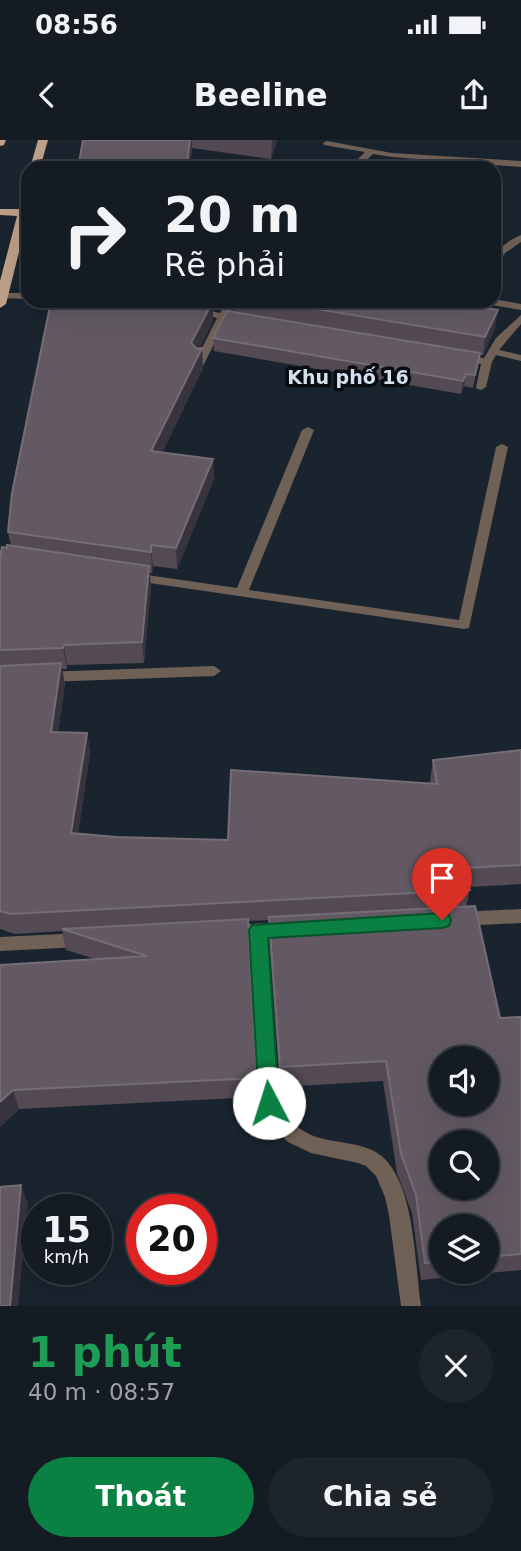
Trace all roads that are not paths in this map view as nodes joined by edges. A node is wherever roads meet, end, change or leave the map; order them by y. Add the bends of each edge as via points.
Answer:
1 (43, 140) edge
2 (327, 143) dead end
3 (369, 153) junction
4 (416, 157) junction
5 (37, 161) edge
6 (360, 161) edge
7 (414, 161) edge
8 (476, 161) edge
9 (501, 163) edge
10 (521, 164) edge
11 (0, 212) edge
12 (21, 213) edge
13 (21, 228) edge
14 (520, 238) edge
15 (501, 256) edge
16 (21, 297) edge
17 (1, 300) edge
18 (501, 304) edge
19 (521, 307) edge
20 (227, 308) edge
21 (187, 309) edge
22 (222, 317) junction
23 (521, 318) edge
24 (258, 323) edge
25 (492, 351) junction
26 (447, 356) edge
27 (521, 358) edge
28 (487, 362) junction
29 (199, 364) edge
30 (481, 387) dead end
31 (309, 430) dead end
32 (502, 447) dead end
33 (118, 575) edge
34 (241, 593) junction
35 (214, 671) dead end
36 (27, 678) edge
37 (521, 916) edge
38 (438, 920) edge
39 (300, 928) edge
40 (258, 930) junction
41 (218, 933) edge
42 (95, 939) edge
43 (0, 944) edge
44 (411, 1306) edge

1 - 5 main road
2 - 3 street
3 - 4 street
3 - 6 street
4 - 7 street
4 - 8 street
9 - 10 street
11 - 12 main road
13 - 17 main road
14 - 15 street
16 - 17 street
18 - 19 street
20 - 22 street
21 - 22 street
22 - 24 street
22 - 29 street
23 - 25 street
25 - 27 street
25 - 28 street
26 - 28 street
28 - 30 street
31 - 34 street
32 - 34 street via 464,625
33 - 34 street
35 - 36 street
37 - 38 street
39 - 40 street
40 - 41 street
40 - 44 street via 269,1103 275,1116 302,1140 358,1155 382,1168 392,1185
42 - 43 street

